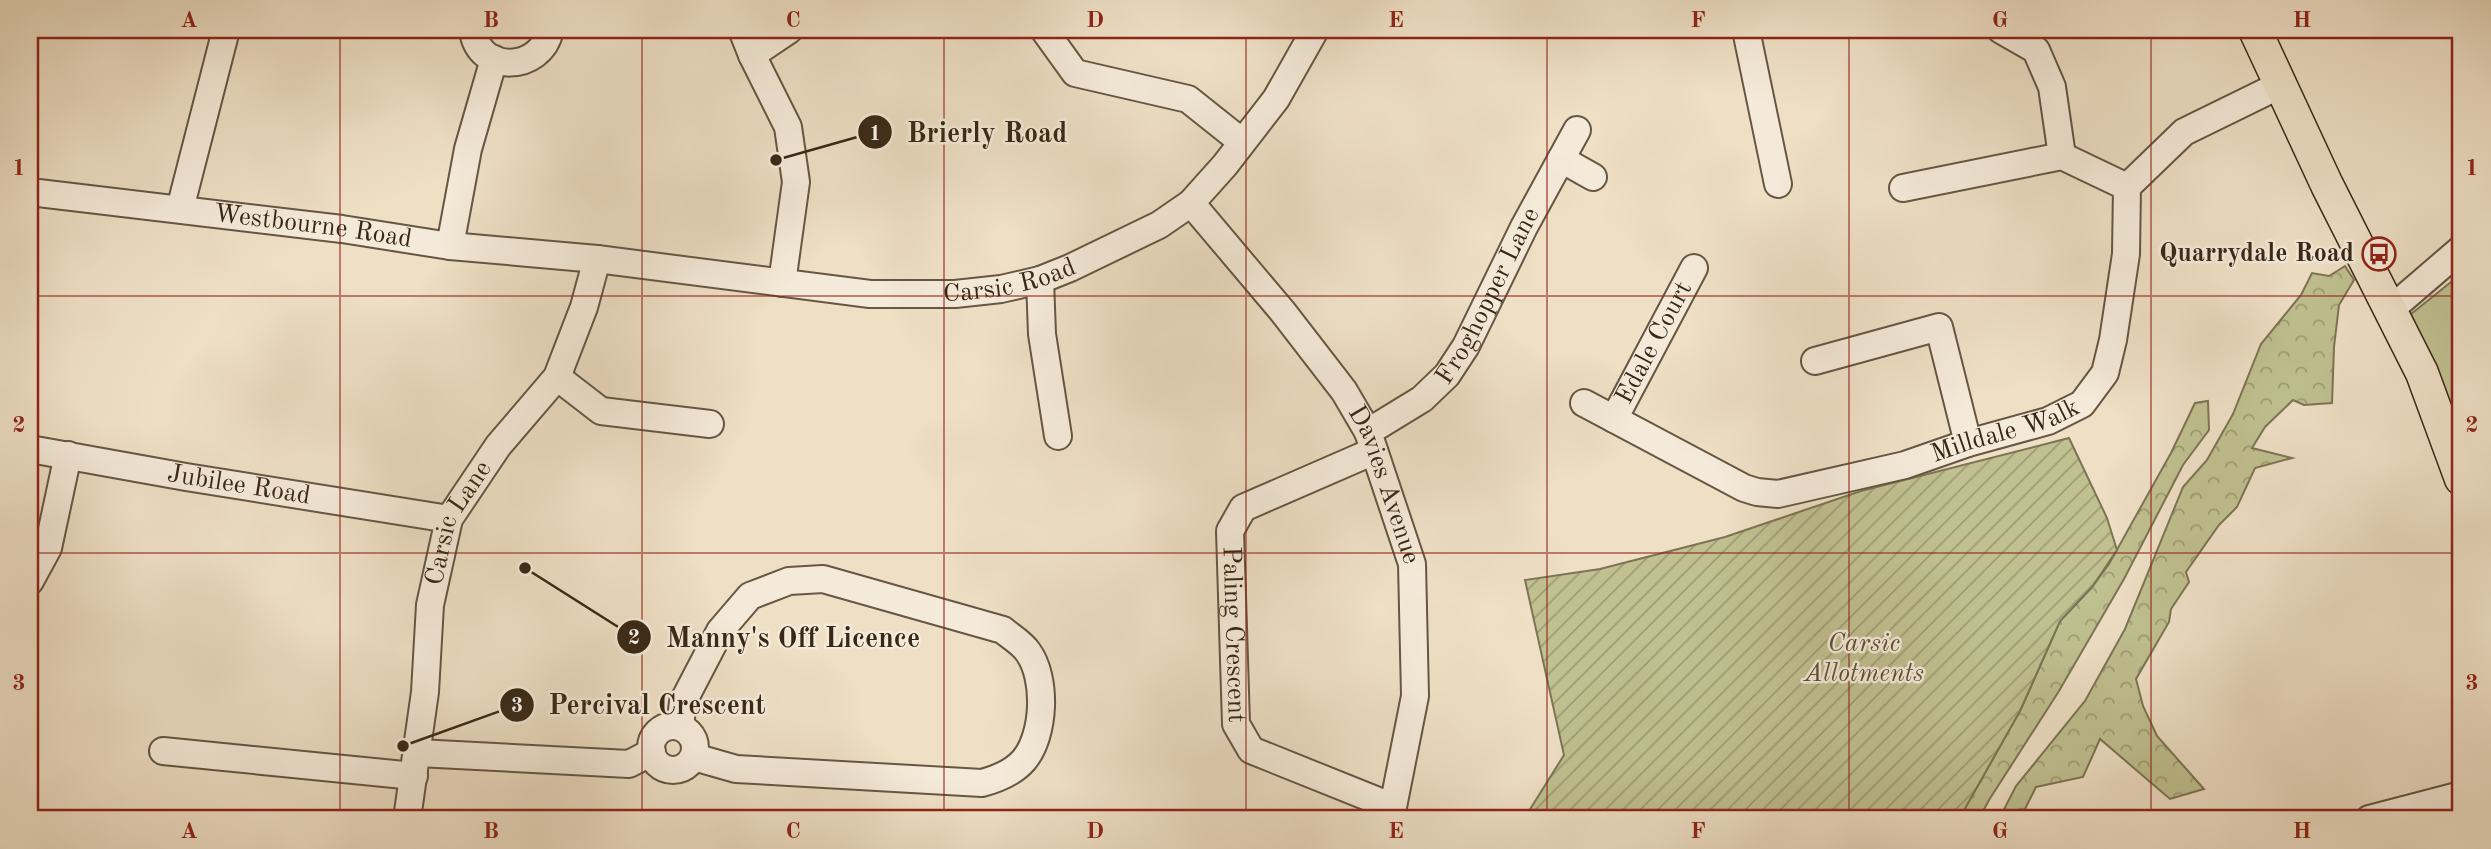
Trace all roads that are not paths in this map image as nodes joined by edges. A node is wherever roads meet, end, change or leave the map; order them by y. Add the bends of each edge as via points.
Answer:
1 (226, 30) edge
2 (473, 30) edge
3 (550, 30) edge
4 (742, 30) edge
5 (789, 30) edge
6 (1044, 30) edge
7 (1315, 30) edge
8 (1746, 30) edge
9 (2001, 30) edge
10 (2255, 30) edge
11 (752, 55) junction
12 (494, 59) junction
13 (2280, 85) junction
14 (1577, 130) dead end
15 (1242, 142) junction
16 (2062, 156) junction
17 (1561, 159) junction
18 (1593, 177) dead end
19 (1778, 184) dead end
20 (2127, 187) junction
21 (1903, 188) dead end
22 (30, 192) edge
23 (1191, 203) junction
24 (180, 209) junction
25 (450, 246) junction
26 (2461, 249) edge
27 (597, 259) junction
28 (1694, 268) dead end
29 (1040, 280) junction
30 (782, 284) junction
31 (2390, 310) junction
32 (1815, 361) dead end
33 (557, 377) junction
34 (1584, 403) dead end
35 (1614, 419) junction
36 (710, 425) dead end
37 (1058, 436) dead end
38 (1371, 442) junction
39 (1968, 443) junction
40 (30, 449) edge
41 (68, 455) junction
42 (2461, 479) edge
43 (449, 519) junction
44 (30, 580) edge
45 (680, 726) junction
46 (163, 751) dead end
47 (652, 752) junction
48 (694, 757) junction
49 (416, 765) junction
50 (2461, 795) edge
51 (1390, 813) edge
52 (407, 819) edge
53 (2369, 819) edge

1 - 24 street
2 - 12 street via 478,45
3 - 12 street via 532,58 506,63
4 - 11 street
5 - 11 street
6 - 15 street via 1075,73 1188,99
7 - 15 street, Carsic Road via 1276,99
8 - 19 street
9 - 16 street via 2036,50 2052,87
10 - 13 main road
11 - 30 street via 788,127 796,182
12 - 25 street via 468,149
13 - 20 street via 2184,132
13 - 31 main road
14 - 17 street, Froghopper Lane
15 - 23 street, Carsic Road
16 - 20 street
16 - 21 street
17 - 18 street
17 - 38 street, Froghopper Lane via 1447,375
20 - 39 street, Milldale Walk via 2126,254 2105,373 2082,404 2048,421
22 - 24 street, Westbourne Road
23 - 29 street, Carsic Road via 1159,225
23 - 38 street, Davies Avenue via 1329,371
24 - 25 street, Westbourne Road
25 - 27 street, Westbourne Road
26 - 31 street
27 - 30 street, Carsic Road
27 - 33 street, Carsic Lane
28 - 35 street, Edale Court
29 - 30 street, Carsic Road via 955,295 870,294
29 - 37 street via 1042,334
31 - 42 main road via 2421,373
32 - 39 street via 1939,327
33 - 36 street via 601,411
33 - 43 street, Carsic Lane via 498,446
34 - 35 street, Milldale Walk
35 - 39 street, Milldale Walk via 1744,488 1771,494 1905,465
38 - 51 street, Davies Avenue via 1412,564 1415,696
38 - 51 street, Paling Crescent via 1243,508 1230,531 1236,724 1251,750
40 - 41 street, Jubilee Road
41 - 43 street, Jubilee Road
41 - 44 street via 48,548
43 - 49 street, Carsic Lane via 430,605
45 - 47 street via 658,731
45 - 48 street via 692,735
45 - 48 street via 684,702 720,631 750,596 789,581 823,579 1003,630 1027,650 1038,672 1036,741 1023,761 1002,777 982,783 736,769
46 - 49 street
47 - 48 street via 659,764 671,770 684,767
47 - 49 street via 629,764
49 - 52 street, Carsic Lane
50 - 53 street

